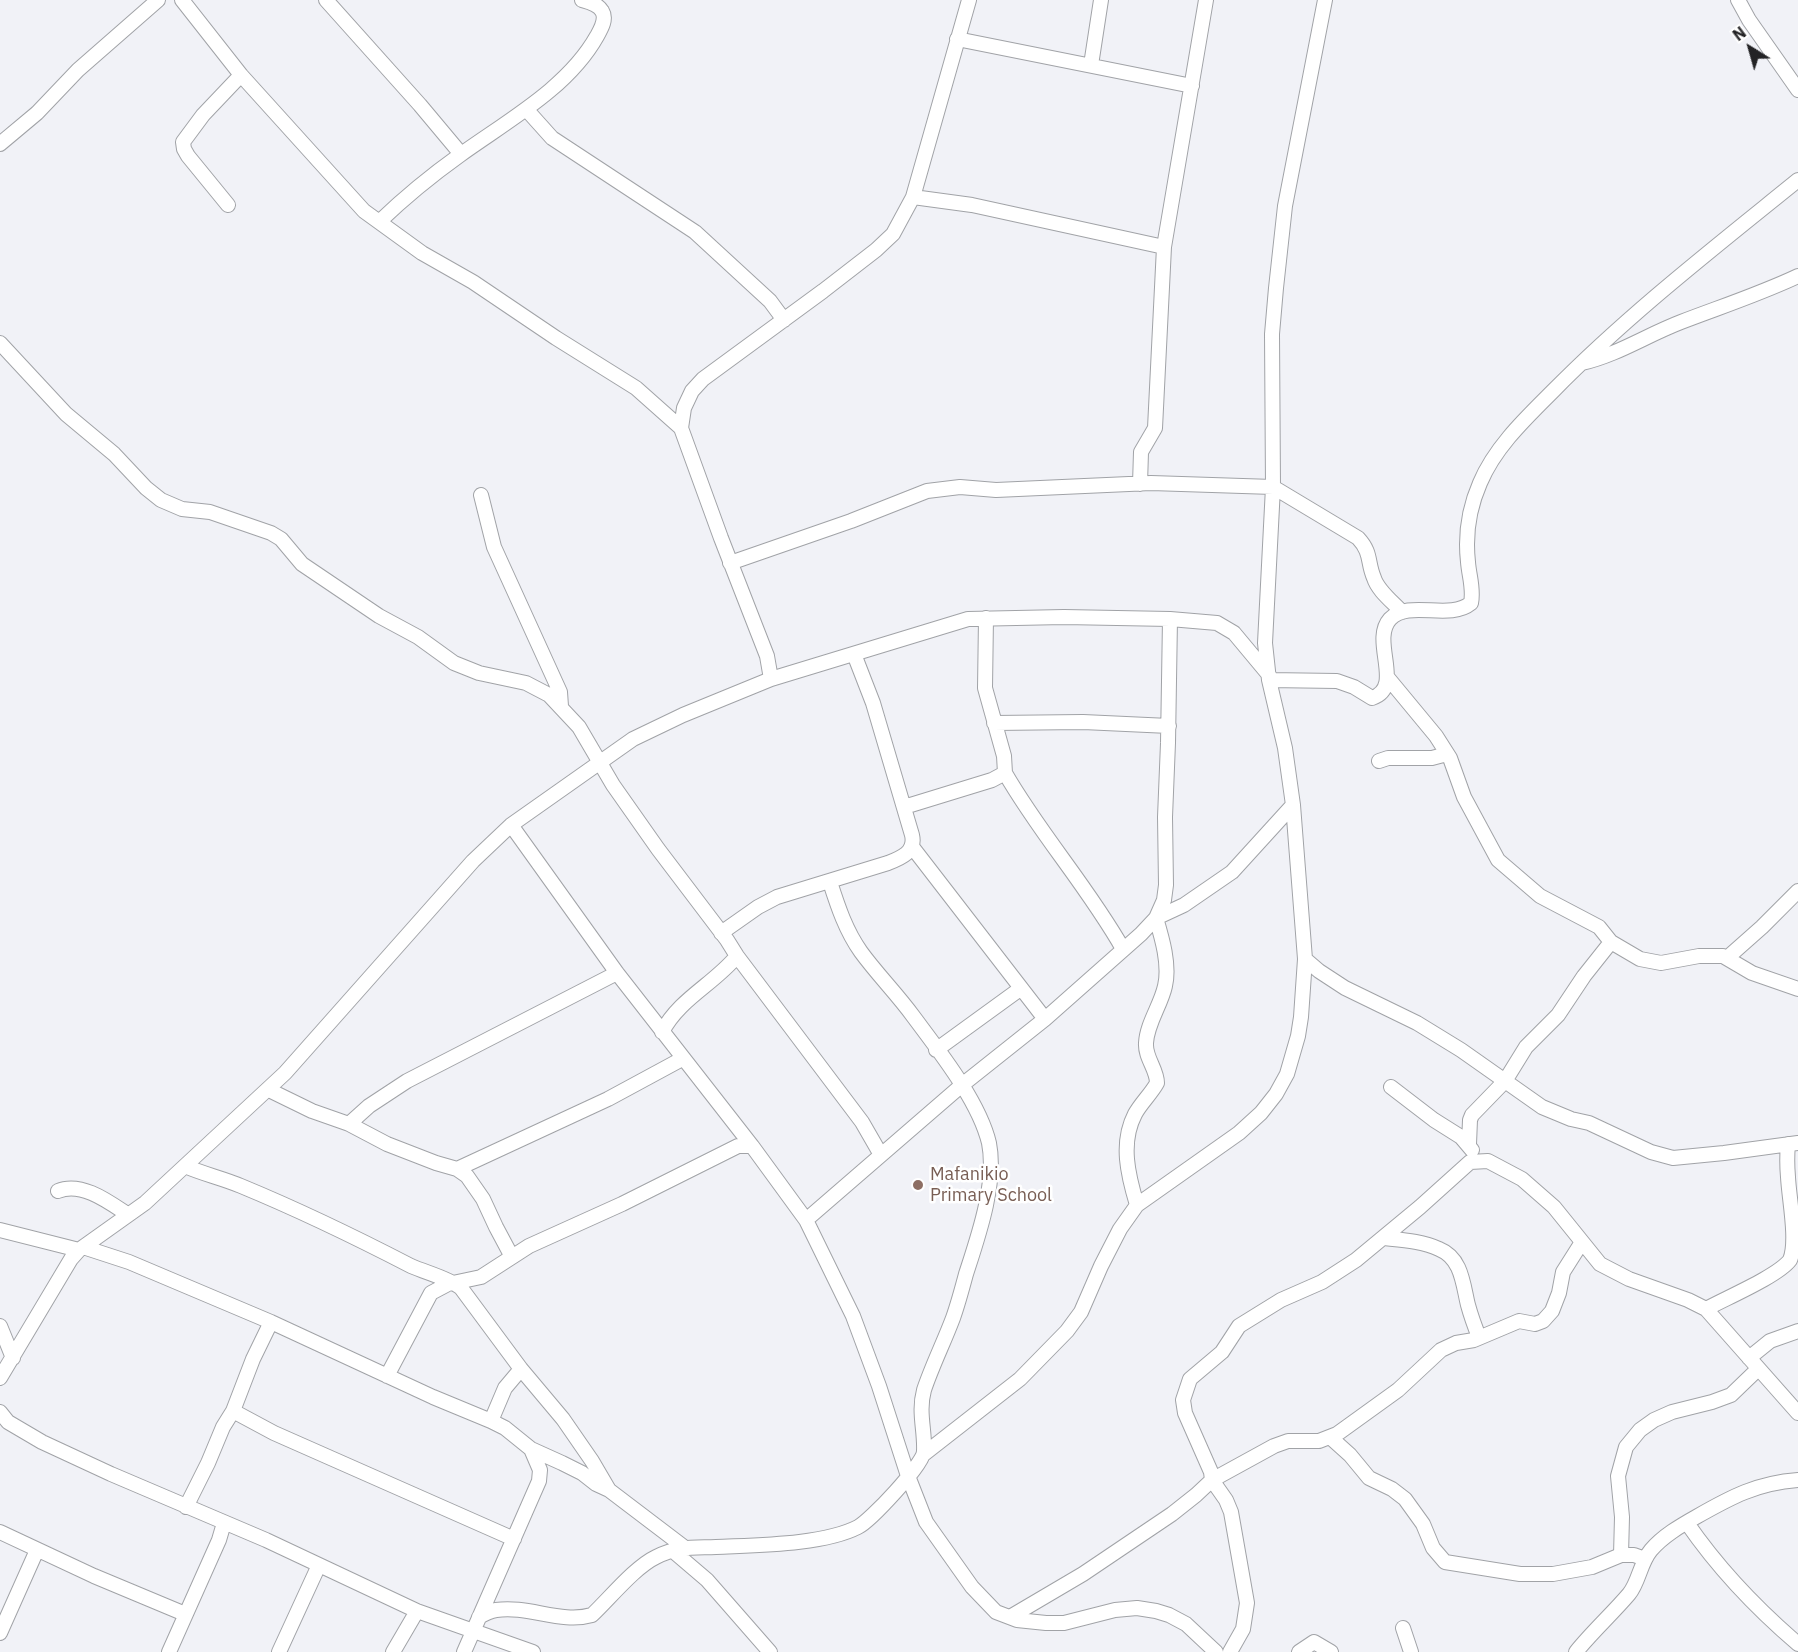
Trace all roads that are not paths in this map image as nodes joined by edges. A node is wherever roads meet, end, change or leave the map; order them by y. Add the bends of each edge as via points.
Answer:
1 (158, 0) edge
2 (182, 0) edge
3 (326, 0) edge
4 (582, 0) edge
5 (969, 0) edge
6 (1101, 0) edge
7 (1206, 0) edge
8 (1325, 0) edge
9 (1738, 0) edge
10 (957, 39) junction
11 (1091, 65) junction
12 (242, 75) junction
13 (1192, 86) junction
14 (1798, 90) edge
15 (526, 109) junction
16 (0, 144) edge
17 (460, 154) junction
18 (1798, 180) edge
19 (913, 197) junction
20 (228, 205) dead end
21 (380, 222) junction
22 (1164, 247) junction
23 (1798, 276) edge
24 (784, 320) junction
25 (0, 343) edge
26 (1580, 364) junction
27 (681, 428) junction
28 (1140, 484) junction
29 (1273, 487) junction
30 (481, 495) dead end
31 (730, 563) junction
32 (1402, 612) junction
33 (986, 618) junction
34 (1170, 619) junction
35 (854, 654) junction
36 (1269, 678) junction
37 (1388, 678) junction
38 (771, 679) junction
39 (561, 706) junction
40 (994, 723) junction
41 (1169, 726) junction
42 (1447, 754) junction
43 (1379, 761) dead end
44 (600, 763) junction
45 (1005, 772) junction
46 (1293, 805) junction
47 (904, 807) junction
48 (511, 825) junction
49 (913, 848) junction
50 (830, 882) junction
51 (1798, 891) edge
52 (1156, 918) junction
53 (722, 933) junction
54 (1611, 942) junction
55 (1123, 949) junction
56 (737, 956) junction
57 (1727, 958) junction
58 (1305, 959) junction
59 (617, 973) junction
60 (1020, 989) junction
61 (1798, 989) edge
62 (1045, 1019) junction
63 (662, 1032) junction
64 (936, 1050) junction
65 (682, 1059) junction
66 (1505, 1081) junction
67 (962, 1085) junction
68 (1391, 1087) dead end
69 (269, 1089) junction
70 (349, 1124) junction
71 (1793, 1143) edge
72 (1469, 1144) junction
73 (752, 1146) junction
74 (881, 1155) junction
75 (1478, 1160) junction
76 (185, 1166) junction
77 (457, 1170) junction
78 (58, 1191) dead end
79 (1137, 1205) junction
80 (127, 1214) junction
81 (806, 1220) junction
82 (0, 1230) edge
83 (1383, 1238) junction
84 (1582, 1242) junction
85 (81, 1249) junction
86 (512, 1257) junction
87 (433, 1276) junction
88 (455, 1283) junction
89 (431, 1293) junction
90 (1706, 1310) junction
91 (271, 1322) junction
92 (0, 1326) edge
93 (1798, 1331) edge
94 (1479, 1337) junction
95 (13, 1358) junction
96 (1749, 1358) junction
97 (521, 1369) junction
98 (1758, 1369) junction
99 (387, 1376) junction
100 (0, 1378) edge
101 (233, 1411) junction
102 (1798, 1413) edge
103 (3, 1418) edge
104 (491, 1421) junction
105 (1330, 1437) junction
106 (531, 1449) junction
107 (924, 1454) junction
108 (908, 1476) junction
109 (1798, 1479) edge
110 (1212, 1480) junction
111 (609, 1490) junction
112 (186, 1507) junction
113 (224, 1523) junction
114 (1687, 1523) junction
115 (0, 1532) edge
116 (514, 1539) junction
117 (679, 1549) junction
118 (37, 1550) junction
119 (1621, 1555) junction
120 (1645, 1559) junction
121 (319, 1565) junction
122 (417, 1611) junction
123 (185, 1614) junction
124 (479, 1617) junction
125 (1010, 1617) junction
126 (1403, 1628) dead end
127 (473, 1630) junction
128 (0, 1633) edge
129 (1798, 1644) edge
130 (169, 1652) edge
131 (279, 1652) edge
132 (393, 1652) edge
133 (464, 1652) edge
134 (533, 1652) edge
135 (770, 1652) edge
136 (1215, 1652) edge
137 (1230, 1652) edge
138 (1299, 1652) edge
139 (1331, 1652) edge
140 (1411, 1652) edge
141 (1576, 1652) edge

1 - 16 street
2 - 12 street
3 - 17 street
4 - 15 street via 602,10 604,20 593,44 574,67
5 - 10 street
6 - 11 street
7 - 13 street
8 - 29 street via 1287,196 1276,288 1272,334
9 - 14 street
10 - 11 street
10 - 19 street
11 - 13 street
12 - 20 street via 183,142 188,156
12 - 21 street via 350,197
13 - 22 street
15 - 17 street
15 - 24 street via 552,138 695,232 770,301
17 - 21 street
18 - 26 street via 1631,316
19 - 22 street via 972,205
19 - 24 street via 892,234 876,250
21 - 27 street via 422,253 636,387
22 - 28 street via 1155,428 1141,452
23 - 26 street
24 - 27 street via 703,379 684,408
25 - 39 street via 66,414 161,500 210,512 281,538 302,564 454,663 526,683
26 - 32 street via 1502,446 1480,483 1468,521 1471,603 1454,610
27 - 31 street
28 - 29 street
28 - 31 street via 927,491
29 - 32 street via 1358,538 1366,547 1377,585
29 - 36 street via 1265,643
30 - 39 street via 494,547 560,692
31 - 38 street via 767,656
32 - 37 street via 1390,619 1385,630
33 - 34 street
33 - 35 street via 968,619
33 - 40 street via 985,688
34 - 36 street via 1217,622 1234,633
34 - 41 street
35 - 38 street
35 - 47 street
36 - 37 street via 1337,681 1372,698 1384,689
36 - 46 street via 1282,730
37 - 42 street
38 - 44 street via 633,739
39 - 44 street
40 - 41 street
40 - 45 street
41 - 52 street via 1166,885
42 - 43 street
42 - 54 street via 1472,814 1498,860 1540,896 1599,927
44 - 48 street
44 - 53 street via 632,813
45 - 47 street via 992,780
45 - 55 street via 1031,817
46 - 52 street via 1232,872 1184,905
46 - 58 street
47 - 49 street
48 - 59 street
48 - 69 street via 473,861
49 - 50 street via 903,857
49 - 60 street
50 - 53 street via 777,897
50 - 64 street via 838,909 861,952
51 - 57 street
52 - 55 street
52 - 79 street via 1164,947 1166,985 1146,1045 1157,1083 1129,1127 1126,1146
53 - 56 street
54 - 57 street via 1650,962 1699,956
54 - 66 street via 1558,1015 1519,1055
55 - 62 street
56 - 63 street via 673,1013
56 - 74 street via 862,1122
57 - 61 street via 1752,973
58 - 66 street via 1345,988 1416,1023
58 - 79 street via 1298,1036 1287,1074 1276,1094 1239,1133
59 - 63 street
59 - 70 street via 406,1081
60 - 62 street
60 - 64 street
62 - 67 street
63 - 65 street
64 - 67 street
65 - 73 street
65 - 77 street via 608,1099
66 - 71 street via 1553,1113 1589,1123 1673,1158
66 - 72 street via 1472,1115
67 - 74 street
67 - 107 street via 983,1126 990,1166 979,1233 954,1316 924,1390
68 - 72 street
69 - 70 street
69 - 76 street
70 - 77 street via 387,1144
71 - 90 street via 1788,1178 1795,1251 1779,1270
72 - 75 street
73 - 81 street
73 - 86 street via 738,1146
74 - 81 street
75 - 83 street via 1461,1169
75 - 84 street via 1488,1161 1522,1179 1554,1207
76 - 80 street via 145,1203
76 - 87 street via 266,1196
77 - 86 street via 467,1176 483,1199
78 - 80 street via 74,1188 90,1193
79 - 107 street via 1120,1229 1082,1312 1067,1331 1020,1379
80 - 85 street
81 - 108 street via 853,1316
82 - 85 street
83 - 94 street via 1441,1249 1452,1258 1462,1275
83 - 110 street via 1322,1282 1281,1300 1239,1326 1222,1352 1190,1379 1183,1400 1185,1413
84 - 90 street via 1600,1264
84 - 94 street via 1563,1272 1556,1303 1548,1316 1538,1323 1519,1321
85 - 91 street via 129,1262
85 - 95 street via 71,1259
86 - 88 street via 481,1277
87 - 88 street
87 - 89 street
88 - 89 street
88 - 97 street
89 - 99 street
90 - 96 street
91 - 99 street
91 - 101 street
92 - 95 street
93 - 96 street via 1770,1341
94 - 105 street via 1441,1350 1374,1409
95 - 100 street
96 - 98 street
97 - 104 street via 505,1388
97 - 111 street via 574,1435
98 - 102 street
98 - 119 street via 1731,1395 1662,1415 1640,1430 1626,1447 1618,1476
99 - 104 street
101 - 112 street
101 - 116 street via 274,1433
103 - 112 street via 59,1450
104 - 106 street
105 - 110 street via 1274,1446
105 - 119 street via 1369,1478 1405,1499 1445,1562 1520,1574 1553,1574 1592,1567
106 - 111 street
106 - 116 street via 540,1470 539,1481
107 - 108 street
108 - 117 street via 872,1518 850,1531 757,1546
108 - 125 street via 926,1522 945,1551 984,1601 996,1612
109 - 114 street via 1742,1492
110 - 125 street via 1172,1514
110 - 137 street via 1231,1512 1247,1603 1243,1629
111 - 117 street
112 - 113 street
113 - 121 street
113 - 123 street
114 - 120 street
114 - 129 street via 1762,1612
115 - 118 street
116 - 124 street
117 - 124 street via 656,1557 638,1570 592,1615 561,1616 511,1609
117 - 135 street
118 - 123 street
118 - 128 street
119 - 120 street
120 - 141 street via 1630,1592
121 - 122 street
121 - 131 street
122 - 127 street
122 - 132 street
123 - 130 street
124 - 127 street
125 - 136 street via 1064,1623 1137,1608 1156,1611 1186,1624
126 - 140 street
127 - 133 street
127 - 134 street
138 - 139 street via 1314,1642

